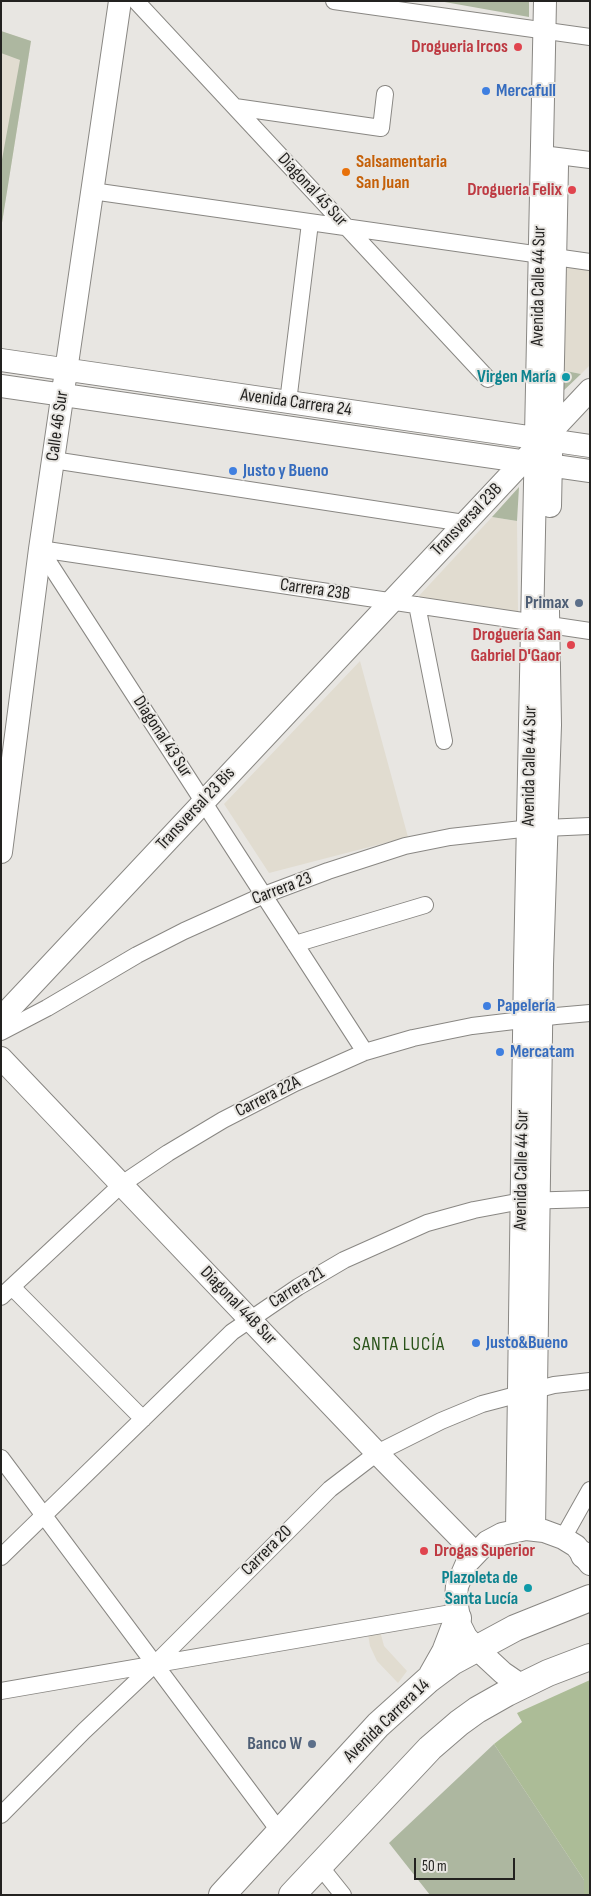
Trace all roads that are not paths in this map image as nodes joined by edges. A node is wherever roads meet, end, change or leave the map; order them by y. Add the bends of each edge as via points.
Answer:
1 (120, 1) edge
2 (136, 1) edge
3 (334, 1) edge
4 (545, 1) edge
5 (561, 1) edge
6 (552, 32) junction
7 (590, 37) edge
8 (385, 94) dead end
9 (235, 107) junction
10 (550, 155) junction
11 (590, 160) edge
12 (92, 191) junction
13 (310, 223) junction
14 (348, 228) junction
15 (547, 256) junction
16 (590, 262) edge
17 (1, 360) edge
18 (66, 369) junction
19 (488, 379) dead end
20 (1, 386) edge
21 (590, 390) edge
22 (62, 394) junction
23 (288, 402) junction
24 (590, 446) edge
25 (541, 448) junction
26 (475, 454) junction
27 (53, 460) junction
28 (590, 471) edge
29 (486, 500) junction
30 (464, 522) junction
31 (40, 549) junction
32 (390, 601) junction
33 (417, 605) junction
34 (540, 623) junction
35 (590, 631) edge
36 (444, 741) dead end
37 (203, 801) junction
38 (590, 826) edge
39 (538, 828) junction
40 (1, 852) edge
41 (264, 895) junction
42 (425, 905) dead end
43 (295, 944) junction
44 (590, 1014) edge
45 (1, 1018) edge
46 (533, 1018) junction
47 (1, 1032) edge
48 (366, 1052) junction
49 (1, 1058) edge
50 (122, 1184) junction
51 (590, 1198) edge
52 (530, 1201) junction
53 (7, 1292) edge
54 (250, 1318) junction
55 (590, 1381) edge
56 (528, 1391) junction
57 (143, 1419) junction
58 (377, 1453) junction
59 (1, 1458) edge
60 (590, 1490) edge
61 (44, 1516) junction
62 (526, 1530) junction
63 (563, 1538) junction
64 (476, 1553) junction
65 (1, 1557) edge
66 (588, 1559) edge
67 (590, 1598) edge
68 (458, 1615) junction
69 (590, 1645) edge
70 (476, 1648) junction
71 (590, 1657) edge
72 (155, 1664) junction
73 (428, 1680) junction
74 (517, 1682) junction
75 (1, 1691) edge
76 (1, 1815) edge
77 (280, 1832) junction
78 (319, 1865) junction
79 (222, 1895) edge
80 (292, 1895) edge
81 (343, 1895) edge

1 - 12 main road, Calle 46 Sur
2 - 9 street, Diagonal 45 Sur
3 - 6 street
4 - 6 main road, Avenida Calle 44 Sur
5 - 6 main road, Avenida Calle 44 Sur
6 - 7 street
6 - 10 main road, Avenida Calle 44 Sur
8 - 9 street via 382,128
9 - 14 street, Diagonal 45 Sur
10 - 11 street
10 - 15 main road, Avenida Calle 44 Sur
12 - 13 street
12 - 18 main road, Calle 46 Sur
13 - 14 street
13 - 23 street
14 - 15 street
14 - 19 street, Diagonal 45 Sur
15 - 16 street
15 - 25 main road, Avenida Calle 44 Sur
17 - 18 main road, Avenida Carrera 24
18 - 22 main road, Calle 46 Sur
18 - 23 main road, Avenida Carrera 24
20 - 22 main road, Avenida Carrera 24
21 - 25 main road, Transversal 23B
22 - 26 main road, Avenida Carrera 24
22 - 27 main road, Calle 46 Sur
23 - 25 main road, Avenida Carrera 24
24 - 25 main road, Avenida Carrera 24
25 - 26 main road, Avenida Carrera 24
25 - 28 main road, Avenida Carrera 24
25 - 29 main road, Transversal 23B
25 - 34 main road, Avenida Calle 44 Sur
26 - 29 main road via 488,471 490,480
27 - 30 street
27 - 31 main road, Calle 46 Sur
29 - 30 main road, Transversal 23B
30 - 32 main road, Transversal 23B
31 - 32 street, Carrera 23B
31 - 37 street, Diagonal 43 Sur
31 - 40 main road, Calle 46 Sur
32 - 33 street, Carrera 23B
32 - 37 main road, Transversal 23 Bis
33 - 34 street, Carrera 23B
33 - 36 street
34 - 35 street, Carrera 23B
34 - 39 main road, Avenida Calle 44 Sur
37 - 41 street, Diagonal 43 Sur
37 - 45 main road, Transversal 23 Bis
38 - 39 street, Carrera 23
39 - 41 street, Carrera 23 via 469,834 405,846
39 - 46 main road, Avenida Calle 44 Sur
41 - 43 street, Diagonal 43 Sur
41 - 47 street, Carrera 23 via 184,930
42 - 43 street
43 - 48 street, Diagonal 43 Sur
44 - 46 street, Carrera 22A
46 - 48 street, Carrera 22A via 413,1038
46 - 52 main road, Avenida Calle 44 Sur
48 - 50 street, Carrera 22A via 223,1120
49 - 50 main road, Diagonal 44B Sur
50 - 53 street, Carrera 22A
50 - 54 main road, Diagonal 44B Sur
51 - 52 street, Carrera 21
52 - 54 street, Carrera 21 via 436,1220 386,1240 344,1260
52 - 56 main road, Avenida Calle 44 Sur
53 - 57 street
54 - 57 street, Carrera 21
54 - 58 main road, Diagonal 44B Sur
55 - 56 street, Carrera 20 via 554,1384
56 - 58 street, Carrera 20 via 482,1404
56 - 62 main road, Avenida Calle 44 Sur
57 - 61 street, Carrera 21
58 - 64 main road, Diagonal 44B Sur
58 - 72 street, Carrera 20 via 330,1489
59 - 61 street
60 - 63 street
61 - 65 street, Carrera 21
61 - 72 street
62 - 63 main road via 544,1531
62 - 64 main road via 502,1534
63 - 66 main road
64 - 68 main road via 459,1580
67 - 70 main road, Avenida Carrera 14 via 515,1628
68 - 70 main road via 466,1637
68 - 72 street
68 - 73 main road via 438,1666
69 - 74 main road via 545,1663
70 - 73 main road, Avenida Carrera 14
70 - 74 main road
71 - 74 main road
72 - 75 street
72 - 76 street, Carrera 20
72 - 77 street
73 - 77 main road, Avenida Carrera 14 via 378,1725
74 - 78 main road via 430,1748
77 - 79 main road, Avenida Carrera 14
78 - 80 main road
78 - 81 street

